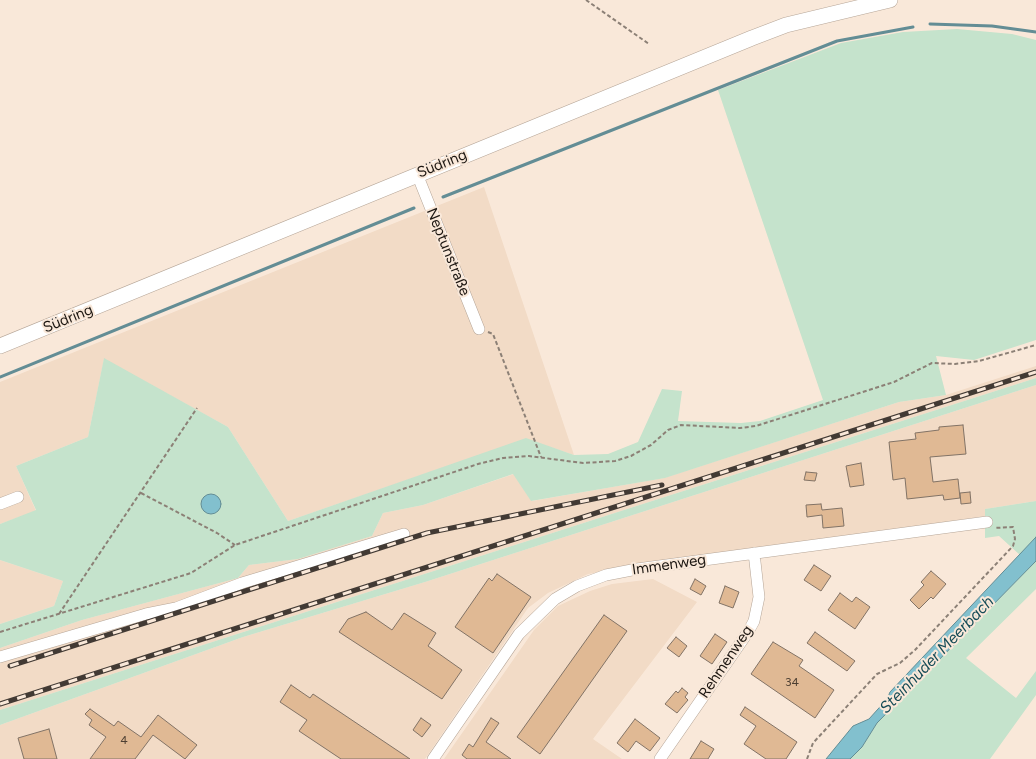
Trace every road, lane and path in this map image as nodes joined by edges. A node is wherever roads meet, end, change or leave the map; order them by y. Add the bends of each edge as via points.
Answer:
1 (586, 0) edge
2 (890, 0) edge
3 (649, 44) dead end
4 (417, 174) junction
5 (479, 329) joint
6 (1036, 344) edge
7 (0, 346) edge
8 (197, 408) dead end
9 (541, 457) junction
10 (140, 492) junction
11 (18, 497) dead end
12 (0, 504) edge
13 (987, 522) joint
14 (404, 534) dead end
15 (235, 545) junction
16 (754, 554) junction
17 (59, 614) junction
18 (0, 632) edge
19 (0, 657) edge
20 (434, 759) edge
21 (660, 759) edge
22 (808, 759) edge

1 - 3 path
2 - 4 main road, Südring via 769,32
4 - 5 street, Neptunstraße
4 - 7 main road, Südring
5 - 9 path via 493,334
6 - 9 path via 979,361 932,363 894,382 756,426 681,425 668,430 632,456 615,461 583,463
8 - 10 path
9 - 15 path via 503,458 478,464
10 - 15 path
10 - 17 path
11 - 12 street
13 - 16 street, Immenweg
13 - 22 path via 996,530 1013,527 1013,546 915,650 900,663 877,674 813,743
14 - 19 street via 242,583 176,608
15 - 17 path via 190,573
16 - 20 street, Immenweg via 606,575 555,599 519,634
16 - 21 street, Rehmenweg via 759,597 754,620
17 - 18 path

